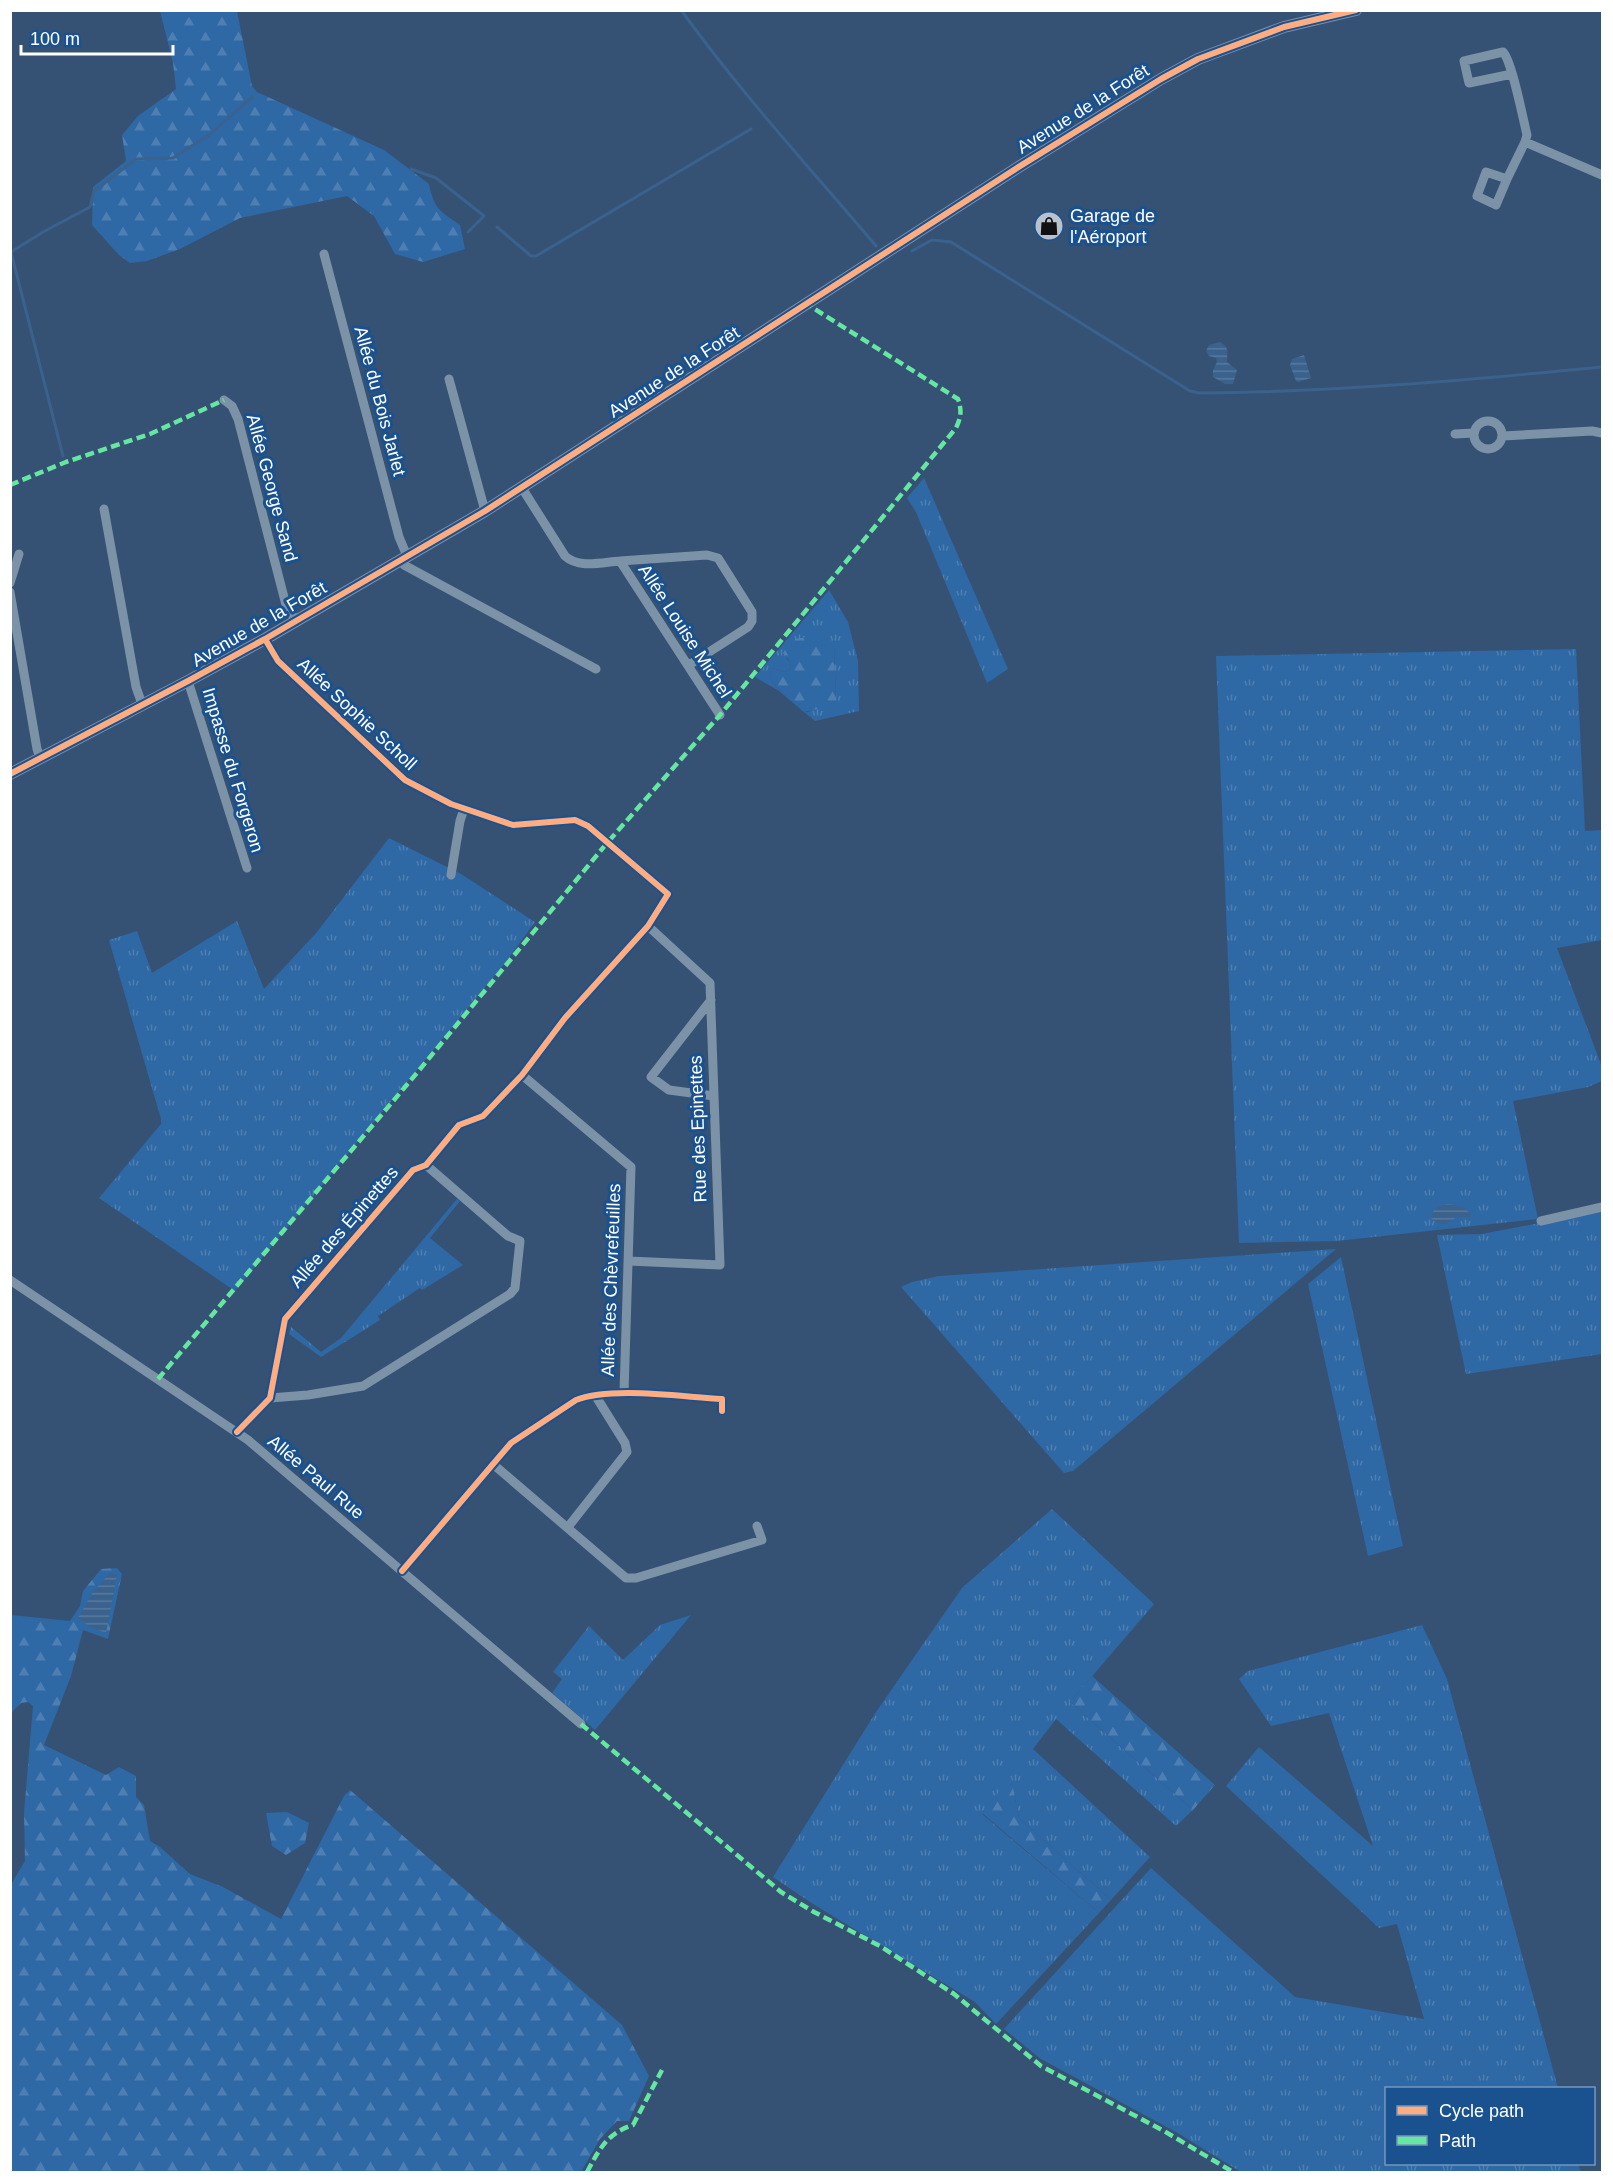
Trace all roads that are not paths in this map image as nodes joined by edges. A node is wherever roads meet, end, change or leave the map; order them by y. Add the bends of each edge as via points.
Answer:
1 (1356, 10) edge
2 (1512, 74) junction
3 (1526, 142) junction
4 (1602, 175) edge
5 (1507, 179) dead end
6 (324, 254) dead end
7 (449, 379) dead end
8 (224, 400) dead end
9 (1474, 433) junction
10 (1602, 433) edge
11 (1455, 434) dead end
12 (1503, 436) junction
13 (522, 488) junction
14 (105, 509) dead end
15 (485, 511) junction
16 (19, 554) dead end
17 (404, 558) junction
18 (620, 561) junction
19 (10, 583) edge
20 (10, 592) edge
21 (296, 621) junction
22 (265, 639) junction
23 (689, 665) junction
24 (596, 669) dead end
25 (188, 681) junction
26 (142, 705) junction
27 (720, 715) dead end
28 (40, 758) junction
29 (10, 774) edge
30 (464, 809) junction
31 (247, 868) dead end
32 (451, 875) dead end
33 (648, 926) junction
34 (711, 1000) junction
35 (522, 1075) junction
36 (714, 1096) junction
37 (426, 1165) junction
38 (1602, 1207) edge
39 (1540, 1221) dead end
40 (628, 1261) junction
41 (10, 1280) edge
42 (624, 1393) junction
43 (595, 1395) junction
44 (270, 1398) junction
45 (722, 1411) dead end
46 (237, 1432) junction
47 (494, 1465) junction
48 (757, 1526) dead end
49 (568, 1527) junction
50 (402, 1572) junction
51 (581, 1724) dead end

1 - 13 main road, Avenue de la Forêt via 1274,31 1198,59 1161,79 1008,173
2 - 2 street via 1503,52 1464,61 1469,83
2 - 3 street
3 - 4 street
3 - 5 street
6 - 17 street, Allée du Bois Jarlet
7 - 15 street
8 - 21 street, Allée George Sand via 238,419 286,605
9 - 11 street
9 - 12 street via 1487,420 1498,424
9 - 12 street via 1476,443 1486,449 1498,446
10 - 12 street
13 - 15 main road, Avenue de la Forêt
13 - 18 street, Allée Louise Michel via 570,561
14 - 26 street
15 - 17 main road, Avenue de la Forêt
16 - 19 street
17 - 21 main road, Avenue de la Forêt
17 - 24 street via 404,565
18 - 23 street, Allée Louise Michel
18 - 23 street via 707,555 718,558 752,612 752,621
20 - 28 street
21 - 22 main road, Avenue de la Forêt
22 - 25 main road, Avenue de la Forêt
22 - 30 street, Allée Sophie Scholl via 278,661 405,780
23 - 27 street, Allée Louise Michel
25 - 26 main road, Avenue de la Forêt
25 - 31 street, Impasse du Forgeron
26 - 28 main road, Avenue de la Forêt
28 - 29 main road, Avenue de la Forêt
30 - 32 street
30 - 33 street, Allée Sophie Scholl via 513,825 575,820 588,826 668,894
33 - 34 street, Rue des Epinettes via 710,983
33 - 35 street, Allée des Épinettes via 565,1018
34 - 36 street, Rue des Epinettes
34 - 36 street via 651,1077 669,1090
35 - 37 street, Allée des Épinettes via 483,1116 459,1125
35 - 40 street, Allée des Chèvrefeuilles via 631,1167
36 - 40 street, Rue des Epinettes via 720,1265
37 - 44 street, Allée des Épinettes via 413,1170 285,1319
37 - 44 street via 508,1236 520,1241 515,1288 363,1386
38 - 39 street
40 - 42 street, Allée des Chèvrefeuilles
41 - 46 street, Allée Paul Rue
42 - 43 street
42 - 45 street via 722,1399
43 - 47 street via 576,1400 511,1443
43 - 49 street via 627,1452
44 - 46 street
46 - 50 street, Allée Paul Rue
47 - 49 street
47 - 50 street
48 - 49 street via 762,1540 636,1578 626,1578
50 - 51 street, Allée Paul Rue

